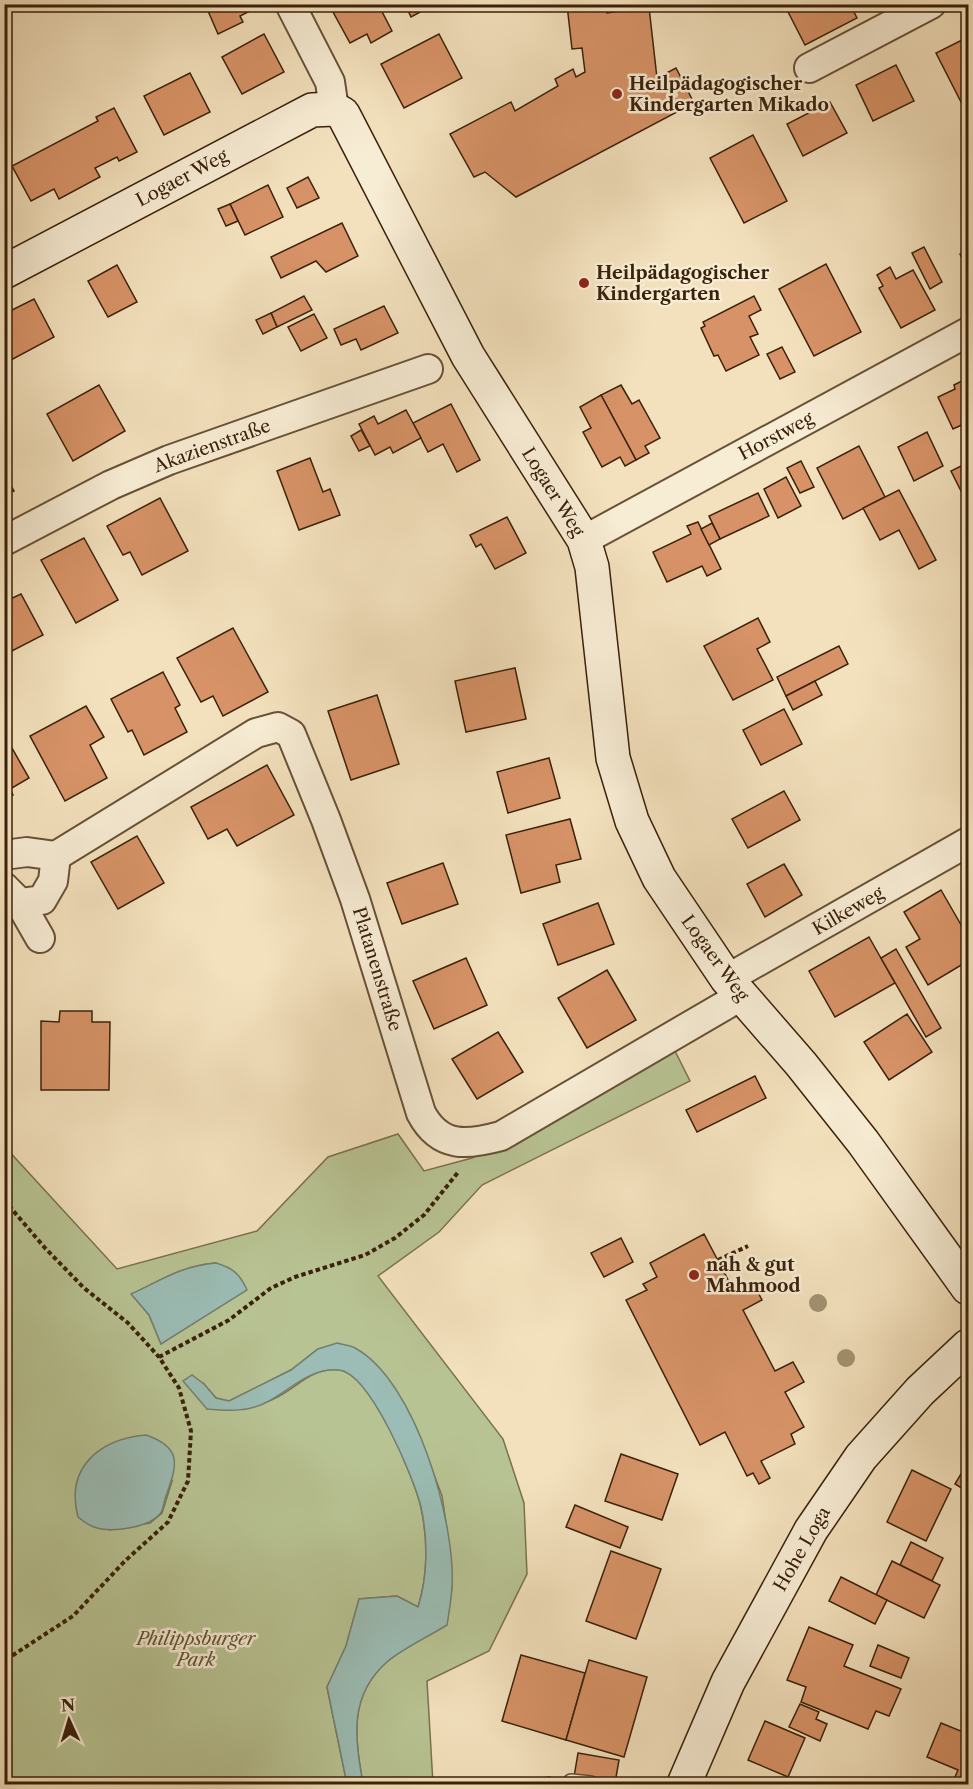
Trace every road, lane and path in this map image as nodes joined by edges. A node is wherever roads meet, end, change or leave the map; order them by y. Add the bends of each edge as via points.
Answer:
1 (290, 4) edge
2 (932, 4) edge
3 (808, 68) dead end
4 (334, 109) junction
5 (4, 272) edge
6 (969, 332) edge
7 (428, 369) dead end
8 (584, 540) junction
9 (4, 541) edge
10 (969, 842) edge
11 (4, 855) edge
12 (56, 856) junction
13 (12, 895) edge
14 (40, 938) dead end
15 (734, 988) junction
16 (469, 1144) junction
17 (4, 1200) edge
18 (748, 1246) dead end
19 (718, 1260) dead end
20 (969, 1288) edge
21 (969, 1346) edge
22 (159, 1357) junction
23 (4, 1662) edge
24 (571, 1782) dead end
25 (591, 1785) edge
26 (684, 1785) edge

1 - 4 street via 330,82
2 - 3 street
4 - 5 street, Logaer Weg via 312,110
4 - 8 street, Logaer Weg via 349,122 468,356
6 - 8 street, Horstweg
7 - 9 street, Akazienstraße via 169,460 111,485
8 - 15 street, Logaer Weg via 597,601 614,758 632,821 659,878
10 - 15 street, Kilkeweg
11 - 12 street via 27,852
12 - 13 street via 53,881 42,900
12 - 16 street, Platanenstraße via 256,733 278,727 291,734 355,899 421,1113 441,1137
13 - 14 street
15 - 16 street, Platanenstraße via 501,1136
15 - 20 street, Logaer Weg via 863,1142
16 - 22 path via 454,1180 424,1215 395,1238 365,1255 271,1288 229,1320
17 - 22 path via 84,1288 128,1323
18 - 19 path
21 - 26 street, Hohe Loga via 920,1391 861,1457 811,1530 728,1682
22 - 23 path via 179,1388 191,1431 188,1481 168,1522 73,1616
24 - 25 lane

